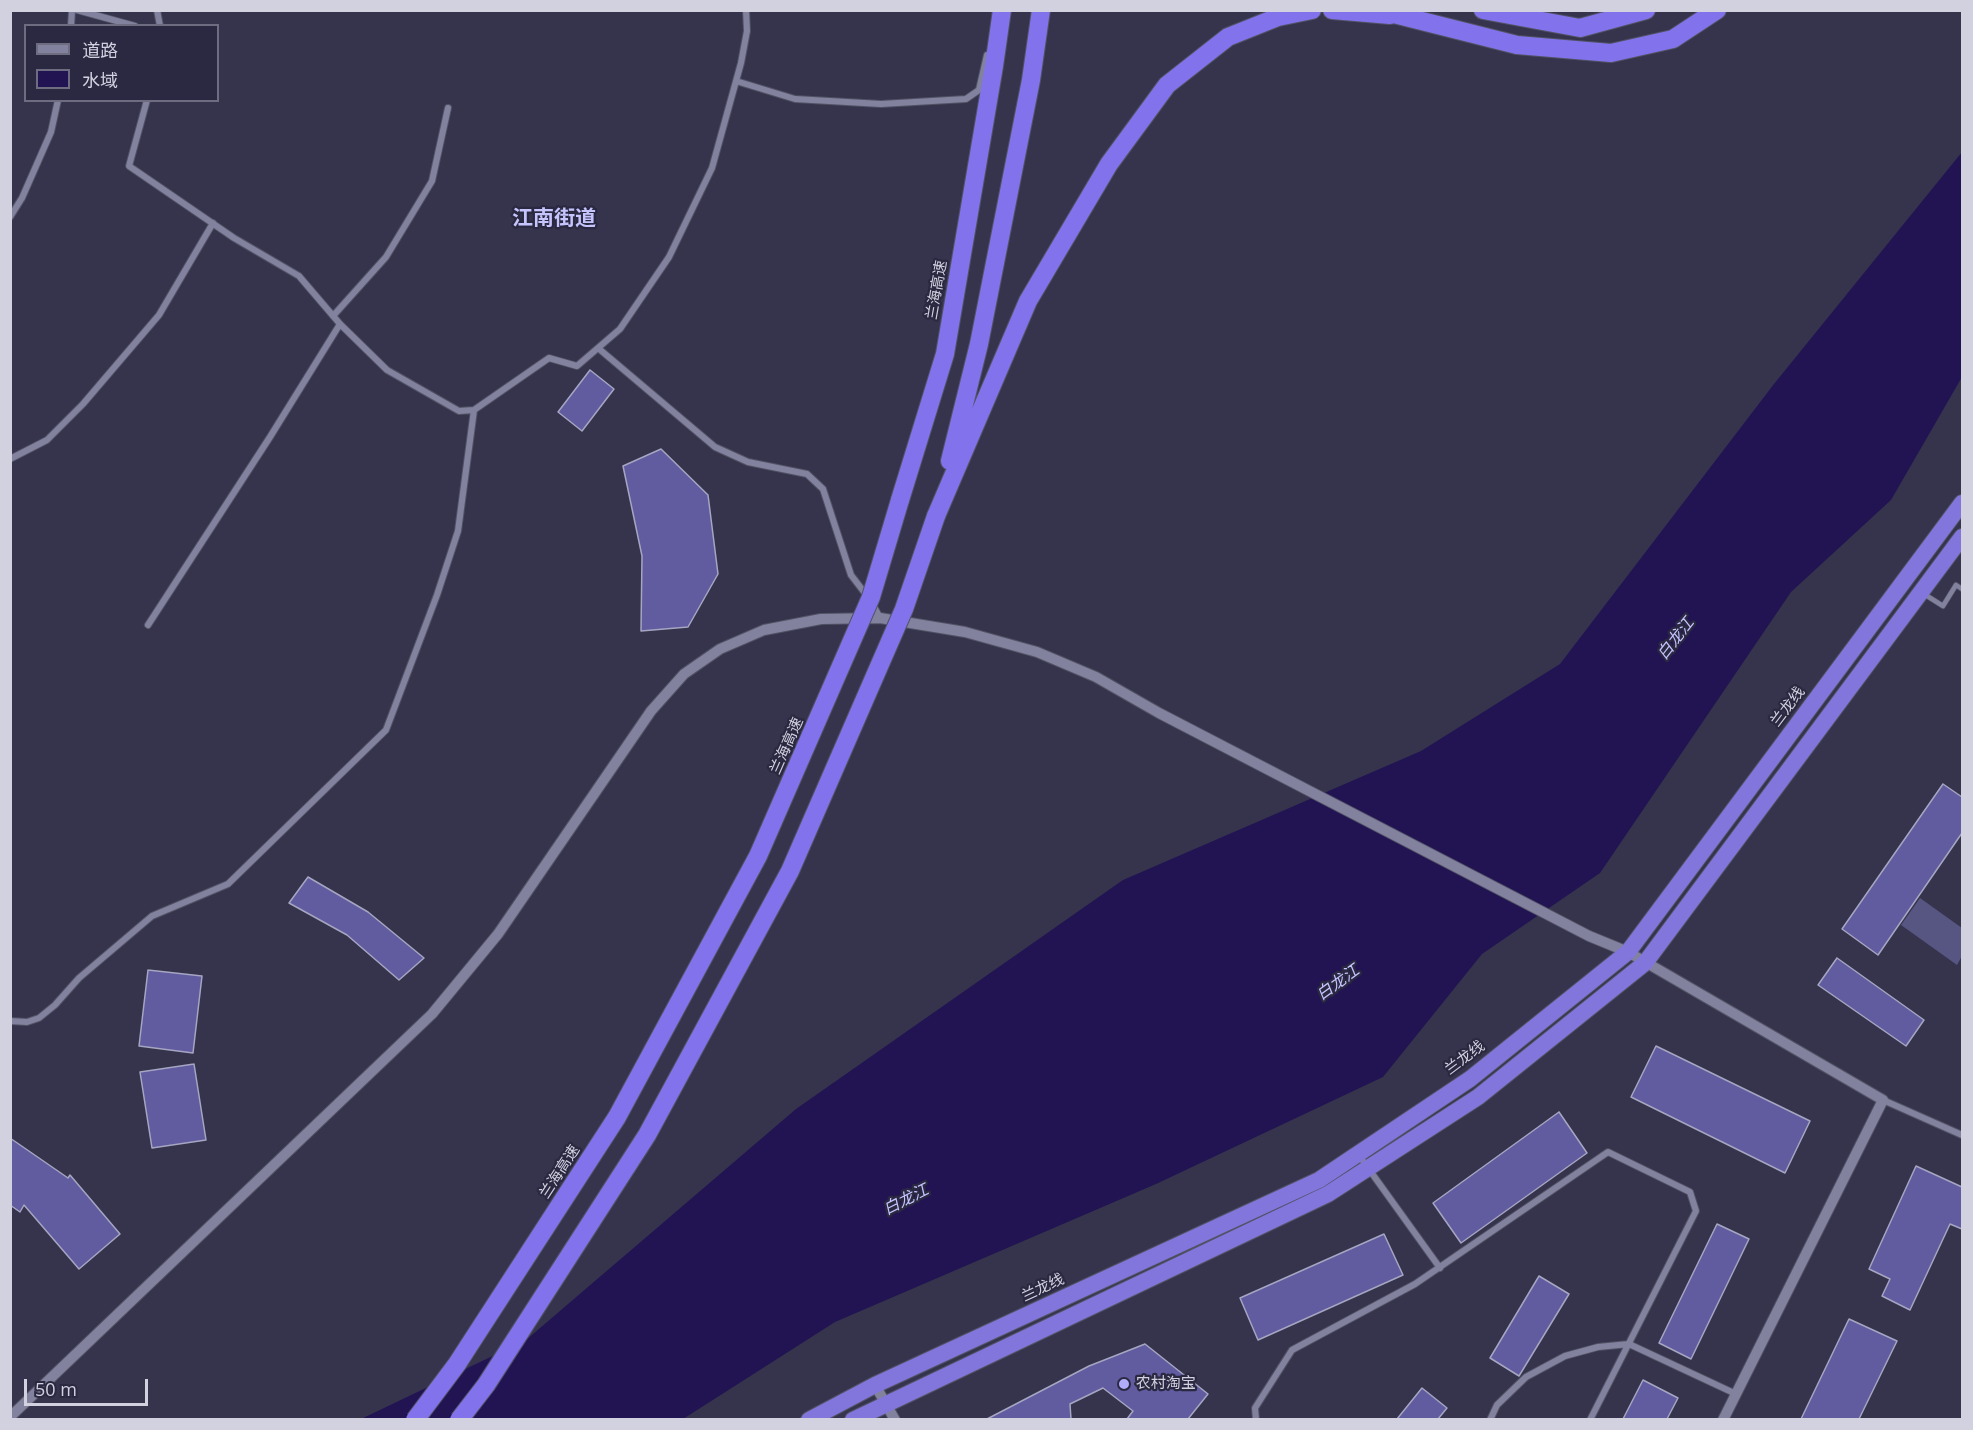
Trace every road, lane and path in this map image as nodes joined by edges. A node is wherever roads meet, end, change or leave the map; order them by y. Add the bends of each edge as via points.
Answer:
1 (77, 10) edge
2 (746, 10) edge
3 (1041, 10) edge
4 (1312, 10) edge
5 (1332, 10) edge
6 (1378, 10) edge
7 (1483, 10) edge
8 (1646, 10) edge
9 (1717, 10) edge
10 (1396, 15) junction
11 (998, 19) edge
12 (128, 24) edge
13 (736, 81) junction
14 (58, 102) edge
15 (146, 102) edge
16 (448, 108) dead end
17 (10, 217) edge
18 (213, 223) junction
19 (333, 316) junction
20 (340, 324) junction
21 (598, 348) junction
22 (474, 410) junction
23 (10, 459) edge
24 (1962, 503) edge
25 (936, 516) junction
26 (1962, 537) edge
27 (1962, 589) edge
28 (1921, 593) junction
29 (880, 618) junction
30 (148, 625) dead end
31 (1628, 952) junction
32 (1645, 963) junction
33 (10, 1022) edge
34 (1883, 1100) junction
35 (1962, 1135) edge
36 (1358, 1154) junction
37 (1369, 1168) junction
38 (1440, 1268) junction
39 (1629, 1344) junction
40 (875, 1385) junction
41 (1736, 1394) junction
42 (885, 1403) junction
43 (10, 1418) edge
44 (415, 1419) edge
45 (459, 1419) edge
46 (809, 1419) edge
47 (853, 1419) edge
48 (895, 1419) edge
49 (1256, 1419) edge
50 (1490, 1419) edge
51 (1590, 1419) edge
52 (1724, 1419) edge

1 - 12 street
2 - 13 street via 747,31
3 - 25 highway via 979,344
4 - 25 highway via 1278,17 1228,37 1167,85 1109,164 1028,301
5 - 10 highway
6 - 10 highway
7 - 8 highway via 1580,28
9 - 10 highway via 1673,39 1611,53 1517,45
11 - 13 street via 979,90 966,99 881,104 795,99
11 - 44 highway, 兰海高速, bridge via 994,66 945,354 871,597 758,856 617,1117 458,1364
13 - 21 street via 712,168 669,257 620,329
14 - 17 street via 51,132
15 - 18 street via 129,166
16 - 19 street via 432,182 386,257
18 - 19 street via 299,276
18 - 23 street via 159,315 83,404 47,440
19 - 20 street
20 - 22 street via 387,370 459,411
20 - 30 street
21 - 22 street via 577,366 549,358
21 - 29 street via 715,447 748,462 807,474 823,489 851,575
22 - 33 street via 458,531 386,730 228,884 152,916 39,1018
24 - 31 highway, 兰龙线
25 - 45 highway, bridge via 904,609 790,871 647,1135 486,1385
26 - 28 highway
27 - 28 lane via 1956,585 1942,606
28 - 32 highway
29 - 31 street via 965,632 1037,652 1096,677 1589,936
29 - 43 street via 821,619 764,630 720,649 684,674 651,711 498,934 432,1014
31 - 32 street
31 - 36 highway, 兰龙线 via 1470,1079
32 - 34 street
32 - 37 highway via 1478,1097
34 - 35 street
34 - 41 street
36 - 37 street
36 - 40 highway, 兰龙线 via 1319,1180
37 - 38 street
37 - 42 highway via 1328,1194
38 - 39 street via 1608,1152 1690,1192 1696,1211
38 - 49 street via 1293,1350 1255,1408
39 - 41 street
39 - 50 street via 1565,1356 1526,1377 1497,1405
39 - 51 street
40 - 42 street
40 - 46 highway, 兰龙线
41 - 52 street
42 - 47 highway
42 - 48 street

